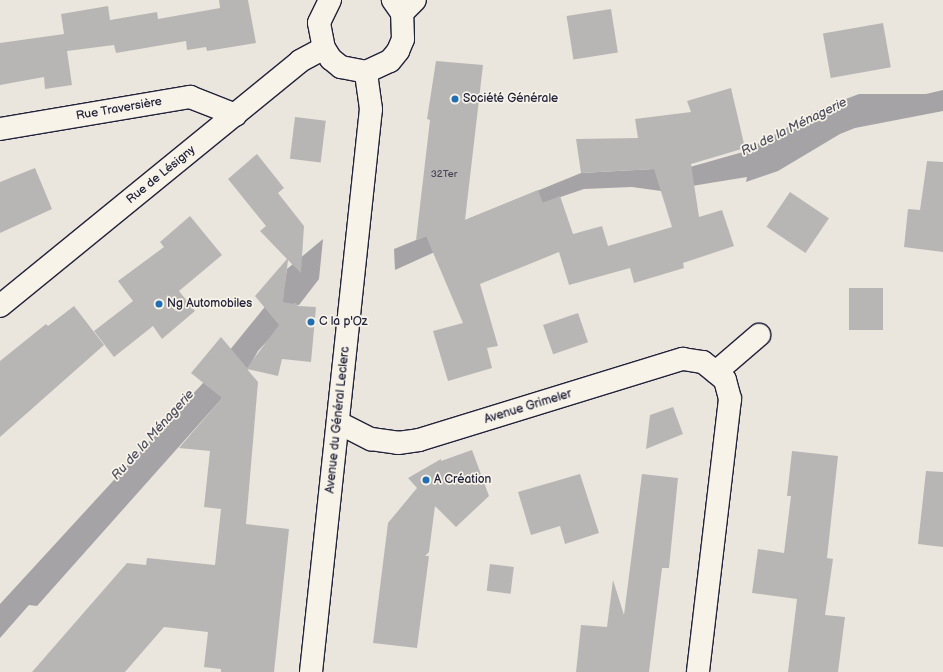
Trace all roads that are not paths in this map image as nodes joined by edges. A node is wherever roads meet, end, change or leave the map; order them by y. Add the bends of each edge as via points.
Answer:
1 (330, 0) edge
2 (403, 4) edge
3 (324, 48) junction
4 (366, 72) junction
5 (236, 115) junction
6 (0, 129) edge
7 (0, 306) edge
8 (759, 335) dead end
9 (716, 372) junction
10 (339, 423) junction
11 (311, 672) edge
12 (698, 672) edge

1 - 3 street via 319,23
2 - 4 street via 403,39 398,51 390,61
3 - 4 street via 331,59 341,67
3 - 5 street, Rue de Lésigny via 300,61
4 - 10 street, Avenue du Général Leclerc via 371,109
5 - 6 street, Rue Traversière via 190,97
5 - 7 street, Rue de Lésigny
8 - 9 street
9 - 10 street, Avenue Grimeler via 703,362 683,359 419,440 398,444 371,439
9 - 12 street, Avenue Grimeler via 725,380 730,399
10 - 11 street, Avenue du Général Leclerc

